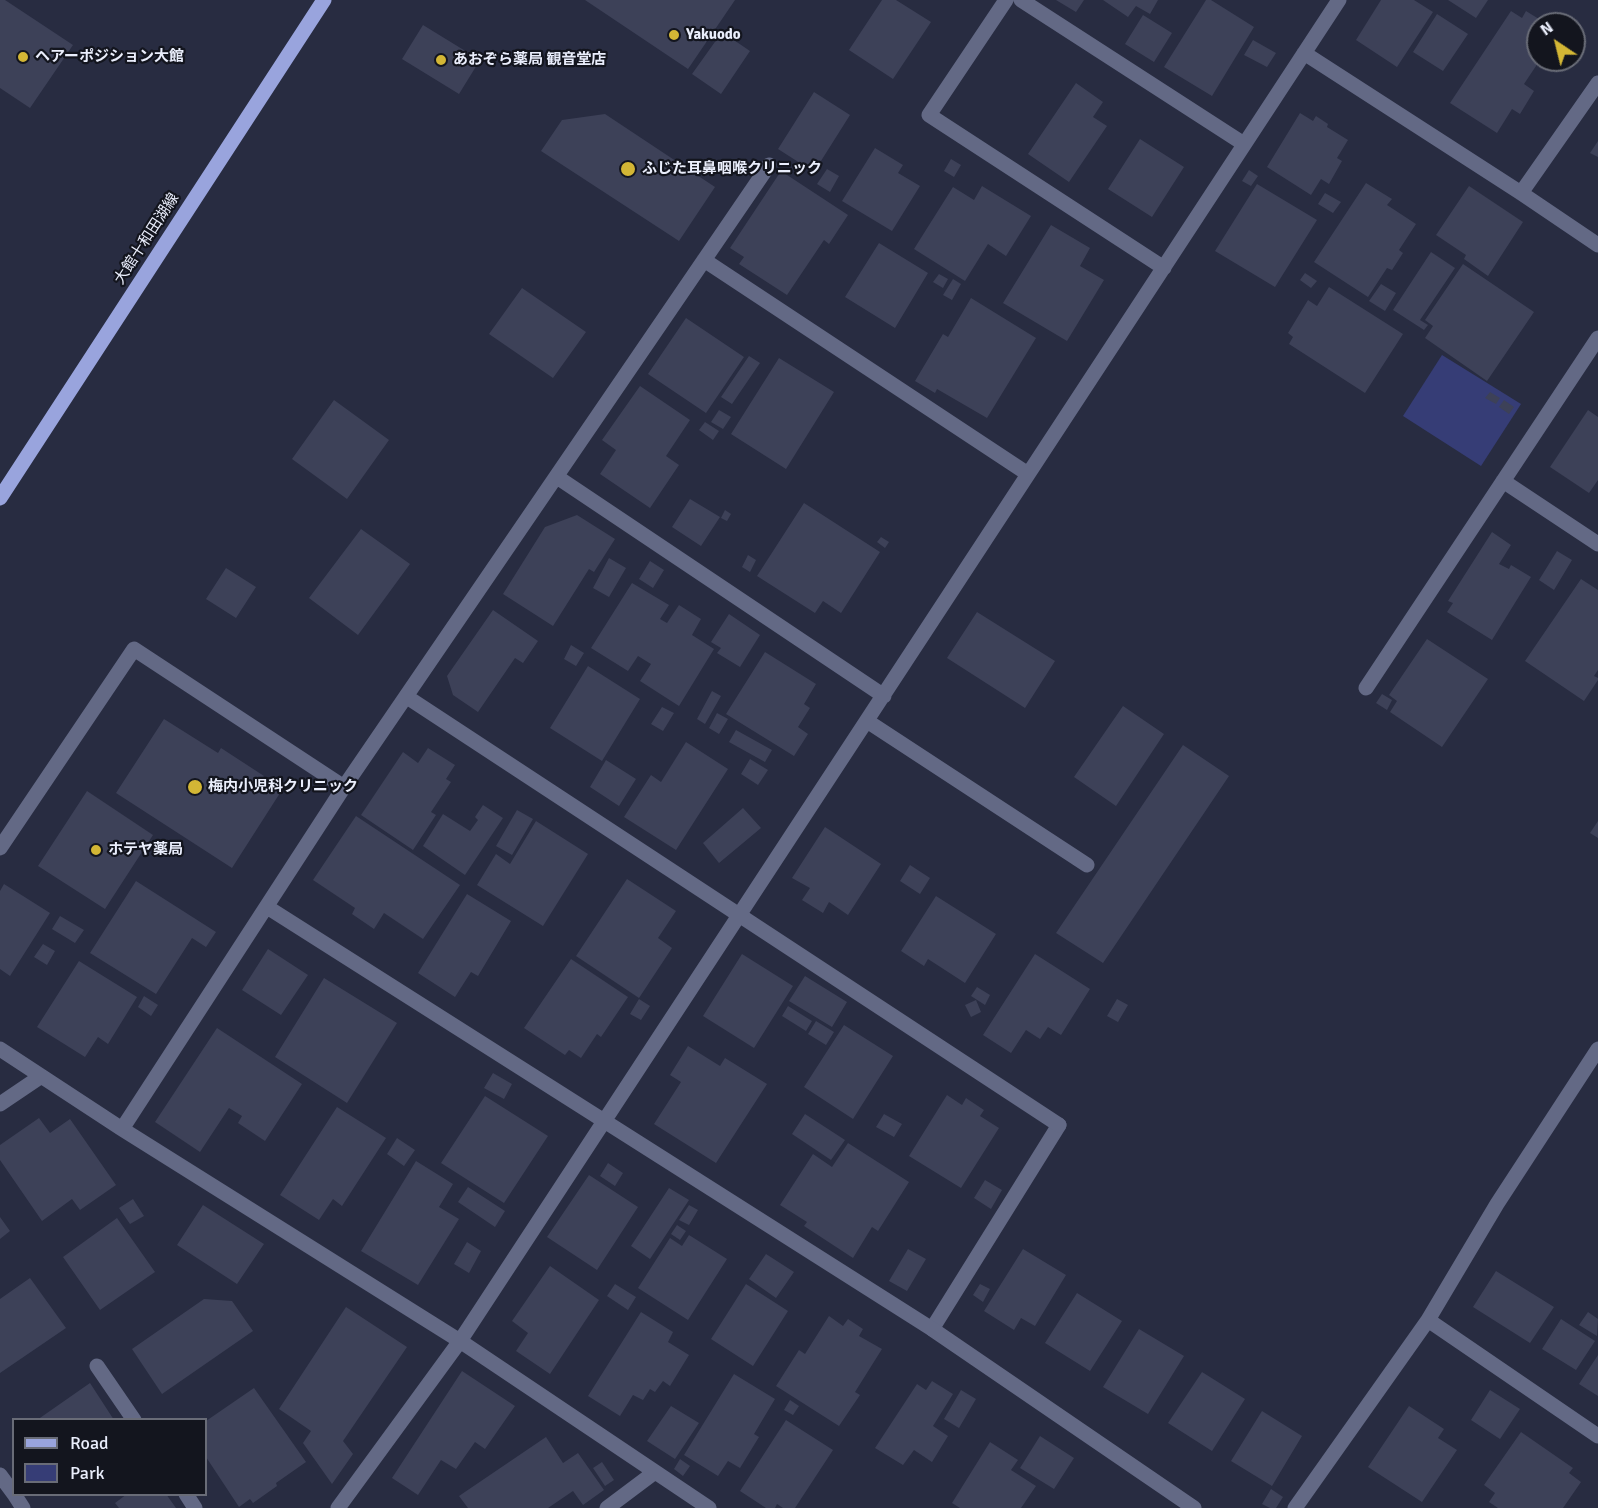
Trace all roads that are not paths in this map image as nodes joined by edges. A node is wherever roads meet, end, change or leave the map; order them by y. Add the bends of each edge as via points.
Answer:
1 (324, 0) edge
2 (1006, 0) edge
3 (1021, 0) edge
4 (1338, 0) edge
5 (1304, 53) junction
6 (1598, 83) edge
7 (1244, 144) junction
8 (770, 165) dead end
9 (1521, 193) junction
10 (1598, 245) edge
11 (704, 260) junction
12 (1164, 268) junction
13 (1598, 338) edge
14 (1028, 474) junction
15 (556, 477) junction
16 (1503, 481) junction
17 (0, 498) edge
18 (1598, 544) edge
19 (1366, 688) dead end
20 (884, 696) junction
21 (407, 697) junction
22 (867, 721) junction
23 (344, 787) junction
24 (0, 848) edge
25 (1087, 865) dead end
26 (267, 907) junction
27 (740, 915) junction
28 (0, 1049) edge
29 (1598, 1049) edge
30 (40, 1077) junction
31 (0, 1104) edge
32 (604, 1121) junction
33 (122, 1129) junction
34 (1428, 1320) junction
35 (932, 1329) junction
36 (460, 1341) junction
37 (97, 1366) dead end
38 (133, 1418) edge
39 (1598, 1436) edge
40 (655, 1472) junction
41 (0, 1475) edge
42 (12, 1491) edge
43 (338, 1508) edge
44 (607, 1508) edge
45 (709, 1508) edge
46 (1194, 1508) edge
47 (1294, 1508) edge

1 - 17 main road, 大館十和田湖線
2 - 12 street via 929,115
3 - 7 street
4 - 5 street
5 - 7 street
5 - 9 street
6 - 9 street
7 - 12 street
8 - 11 street
9 - 10 street
11 - 14 street
11 - 15 street
12 - 14 street
13 - 16 street
14 - 20 street
15 - 20 street
15 - 21 street
16 - 18 street
16 - 19 street
20 - 22 street
21 - 23 street
21 - 27 street
22 - 25 street
22 - 27 street
23 - 24 street via 134,649
23 - 26 street
26 - 32 street
26 - 33 street
27 - 32 street
27 - 35 street via 1059,1125
28 - 30 street
29 - 34 street via 1497,1204
30 - 31 street
30 - 33 street
32 - 35 street
32 - 36 street
33 - 36 street
34 - 39 street
34 - 47 street
35 - 46 street
36 - 40 street
36 - 43 street
37 - 38 street
40 - 44 street
40 - 45 street
41 - 42 street

